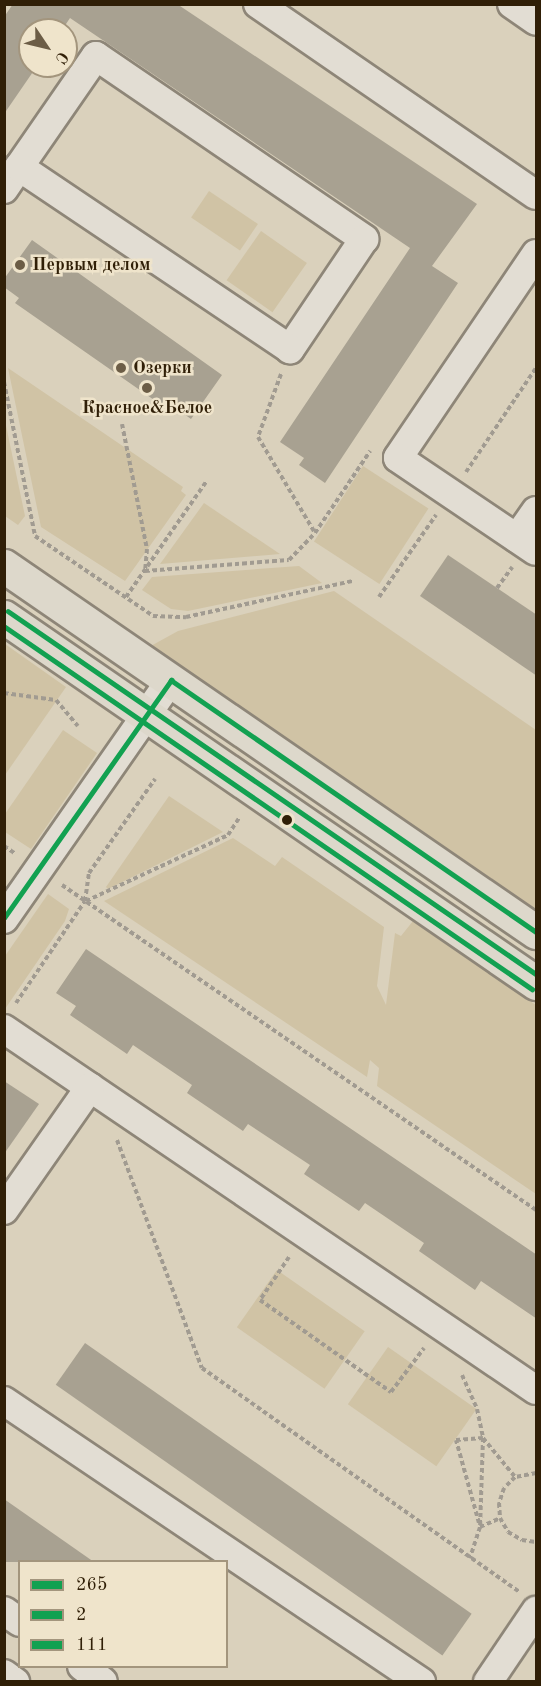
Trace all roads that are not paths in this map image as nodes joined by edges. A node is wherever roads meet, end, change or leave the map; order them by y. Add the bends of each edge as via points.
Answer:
1 (258, 4) edge
2 (512, 4) edge
3 (537, 21) edge
4 (12, 178) edge
5 (537, 195) edge
6 (537, 254) edge
7 (537, 511) edge
8 (527, 544) edge
9 (4, 566) edge
10 (4, 617) edge
11 (171, 680) junction
12 (147, 715) junction
13 (13, 890) edge
14 (4, 919) edge
15 (537, 932) edge
16 (537, 983) edge
17 (8, 1019) edge
18 (90, 1087) junction
19 (4, 1210) edge
20 (537, 1390) edge
21 (4, 1401) edge
22 (532, 1604) edge
23 (4, 1611) edge
24 (18, 1621) edge
25 (85, 1668) edge
26 (4, 1674) edge
27 (15, 1682) edge
28 (103, 1682) edge
29 (421, 1682) edge
30 (488, 1682) edge

1 - 5 street
2 - 3 street
4 - 4 street via 96,56 364,239 290,349
6 - 8 street via 398,458
7 - 8 street
9 - 11 main road
10 - 12 main road
11 - 12 street
11 - 15 main road
12 - 13 street
12 - 16 main road
13 - 14 street
17 - 18 street
18 - 19 street
18 - 20 street
21 - 29 street
22 - 30 street
23 - 24 street
25 - 28 street
26 - 27 street

